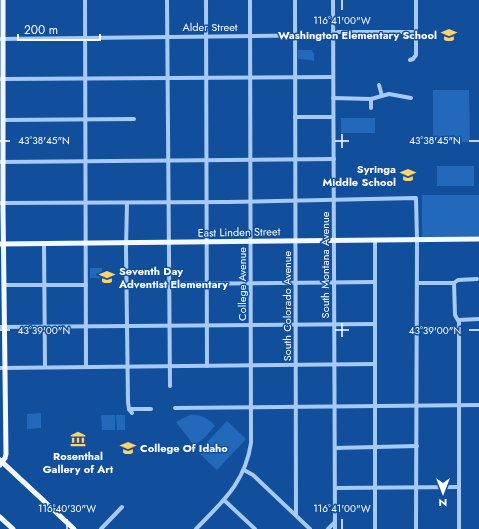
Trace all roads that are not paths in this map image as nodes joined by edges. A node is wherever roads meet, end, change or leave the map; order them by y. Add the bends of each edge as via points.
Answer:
1 (3, 0) edge
2 (85, 0) edge
3 (167, 0) edge
4 (206, 0) edge
5 (250, 0) edge
6 (295, 0) edge
7 (333, 0) edge
8 (416, 0) edge
9 (416, 32) junction
10 (333, 34) junction
11 (295, 35) junction
12 (206, 36) junction
13 (250, 36) junction
14 (167, 37) junction
15 (86, 38) junction
16 (1, 39) edge
17 (412, 59) dead end
18 (251, 77) junction
19 (295, 77) junction
20 (333, 77) junction
21 (167, 78) junction
22 (206, 78) junction
23 (1, 79) edge
24 (86, 79) junction
25 (379, 85) dead end
26 (382, 96) junction
27 (333, 98) junction
28 (411, 98) dead end
29 (371, 100) junction
30 (372, 108) dead end
31 (295, 117) junction
32 (333, 117) junction
33 (86, 119) junction
34 (134, 119) dead end
35 (3, 120) junction
36 (295, 159) junction
37 (334, 159) junction
38 (206, 160) junction
39 (251, 160) junction
40 (85, 161) junction
41 (168, 161) junction
42 (1, 162) edge
43 (334, 199) junction
44 (251, 201) junction
45 (296, 201) junction
46 (127, 202) junction
47 (169, 202) junction
48 (206, 202) junction
49 (1, 203) edge
50 (86, 203) junction
51 (479, 239) edge
52 (375, 240) junction
53 (417, 240) junction
54 (296, 241) junction
55 (334, 241) junction
56 (206, 242) junction
57 (251, 242) junction
58 (86, 243) junction
59 (126, 243) junction
60 (169, 243) junction
61 (2, 244) edge
62 (44, 244) junction
63 (477, 279) dead end
64 (296, 282) junction
65 (334, 282) junction
66 (375, 282) junction
67 (454, 282) junction
68 (251, 283) junction
69 (417, 283) junction
70 (44, 284) junction
71 (170, 284) junction
72 (206, 284) junction
73 (4, 285) junction
74 (86, 285) junction
75 (479, 319) edge
76 (458, 320) junction
77 (296, 324) junction
78 (334, 324) junction
79 (375, 324) junction
80 (206, 325) junction
81 (251, 325) junction
82 (45, 326) junction
83 (86, 326) junction
84 (127, 326) junction
85 (170, 326) junction
86 (2, 327) edge
87 (334, 364) junction
88 (375, 364) junction
89 (251, 365) junction
90 (296, 365) junction
91 (128, 366) junction
92 (170, 366) junction
93 (207, 366) junction
94 (45, 367) junction
95 (86, 367) junction
96 (3, 368) edge
97 (170, 386) dead end
98 (417, 405) junction
99 (459, 405) junction
100 (479, 405) edge
101 (296, 406) junction
102 (334, 406) junction
103 (376, 406) junction
104 (251, 407) junction
105 (152, 408) dead end
106 (175, 408) dead end
107 (129, 409) junction
108 (132, 413) dead end
109 (417, 446) junction
110 (376, 447) junction
111 (335, 448) junction
112 (1, 462) edge
113 (244, 470) junction
114 (459, 487) junction
115 (335, 488) junction
116 (376, 488) junction
117 (416, 488) junction
118 (224, 500) junction
119 (122, 507) dead end
120 (296, 515) junction
121 (0, 517) edge
122 (335, 522) junction
123 (71, 528) edge
124 (13, 529) edge
125 (101, 529) edge
126 (196, 529) edge
127 (255, 529) edge
128 (310, 529) edge
129 (328, 529) edge
130 (335, 529) edge
131 (375, 529) edge
132 (416, 529) edge
133 (459, 529) edge

1 - 16 main road
2 - 15 street
3 - 14 street
4 - 12 street
5 - 13 street, College Avenue
6 - 11 street, South Colorado Avenue
7 - 10 street, South Montana Avenue
8 - 9 street
9 - 10 street, Alder Street
9 - 17 street via 416,55
10 - 11 street, Alder Street
10 - 20 street, South Montana Avenue
11 - 13 street, Alder Street
11 - 19 street, South Colorado Avenue
12 - 13 street, Alder Street
12 - 14 street, Alder Street
12 - 22 street
13 - 18 street, College Avenue
14 - 15 street, Alder Street
14 - 21 street
15 - 16 street, Alder Street
15 - 24 street
16 - 23 main road
18 - 19 street
18 - 22 street
18 - 39 street, College Avenue
19 - 20 street
19 - 31 street, South Colorado Avenue
20 - 27 street, South Montana Avenue
21 - 22 street
21 - 24 street
21 - 41 street
22 - 38 street
23 - 24 street
23 - 35 main road
24 - 33 street
25 - 26 street
26 - 28 street via 389,94
26 - 29 street
27 - 29 street
27 - 32 street, South Montana Avenue
29 - 30 street
31 - 32 street
31 - 36 street, South Colorado Avenue
32 - 37 street, South Montana Avenue
33 - 34 street
33 - 35 street
33 - 40 street
35 - 42 main road
36 - 37 street
36 - 39 street
36 - 45 street, South Colorado Avenue
37 - 43 street, South Montana Avenue
38 - 39 street
38 - 41 street
38 - 48 street
39 - 44 street, College Avenue
40 - 41 street
40 - 42 street
40 - 50 street
41 - 47 street
42 - 49 main road
43 - 45 street
43 - 53 street via 416,198
43 - 55 street, South Montana Avenue
44 - 45 street
44 - 48 street
44 - 57 street, College Avenue
45 - 54 street, South Colorado Avenue
46 - 47 street
46 - 50 street
46 - 59 street
47 - 48 street
47 - 60 street
48 - 56 street
49 - 50 street
49 - 61 main road
50 - 58 street
51 - 53 main road, East Linden Street
52 - 53 main road, East Linden Street
52 - 55 main road, East Linden Street
52 - 66 street
53 - 69 street
54 - 55 main road, East Linden Street
54 - 57 main road, East Linden Street
54 - 64 street, South Colorado Avenue
55 - 65 street, South Montana Avenue
56 - 57 main road, East Linden Street
56 - 60 main road, East Linden Street
56 - 72 street
57 - 68 street, College Avenue
58 - 59 main road, East Linden Street
58 - 62 main road, East Linden Street
58 - 74 street
59 - 60 main road, East Linden Street
59 - 84 street
60 - 71 street
61 - 62 main road, East Linden Street
61 - 73 main road
62 - 70 street
63 - 67 street
64 - 65 street
64 - 68 street
64 - 77 street, South Colorado Avenue
65 - 66 street
65 - 78 street, South Montana Avenue
66 - 79 street
67 - 69 street
67 - 76 street via 454,315
68 - 72 street
68 - 81 street, College Avenue
69 - 98 street
70 - 73 street
70 - 74 street
70 - 82 street
71 - 72 street
71 - 85 street
72 - 80 street
73 - 86 main road
74 - 83 street
75 - 76 street
76 - 99 street
77 - 78 street
77 - 81 street
77 - 90 street, South Colorado Avenue
78 - 79 street
78 - 87 street, South Montana Avenue
79 - 88 street
80 - 81 street
80 - 85 street
80 - 93 street
81 - 89 street, College Avenue
82 - 83 street
82 - 86 street
82 - 94 street
83 - 84 street
83 - 95 street
84 - 85 street
84 - 91 street
85 - 92 street
86 - 96 main road
87 - 88 street
87 - 90 street
87 - 102 street, South Montana Avenue
88 - 103 street
89 - 90 street
89 - 93 street
89 - 104 street, College Avenue
90 - 101 street, South Colorado Avenue
91 - 92 street
91 - 95 street
91 - 107 street
92 - 93 street
92 - 97 street
94 - 95 street
94 - 96 street
96 - 112 main road via 6,454
98 - 99 street
98 - 103 street
98 - 109 street
99 - 100 street
99 - 114 street
101 - 102 street
101 - 104 street
101 - 120 street, South Colorado Avenue
102 - 103 street
102 - 111 street, South Montana Avenue
103 - 110 street
104 - 106 street
104 - 113 street, College Avenue via 251,443
105 - 107 street
107 - 108 street
109 - 110 street
109 - 117 street
110 - 111 street
110 - 116 street
111 - 115 street, South Montana Avenue
112 - 123 main road
113 - 118 street, College Avenue
113 - 120 street via 253,475
114 - 117 street
114 - 133 street
115 - 116 street
115 - 122 street, South Montana Avenue
116 - 117 street
116 - 131 street
117 - 132 street
118 - 126 street, College Avenue
118 - 127 street
119 - 125 street
120 - 128 street
121 - 124 main road
122 - 129 street
122 - 130 street, South Montana Avenue

